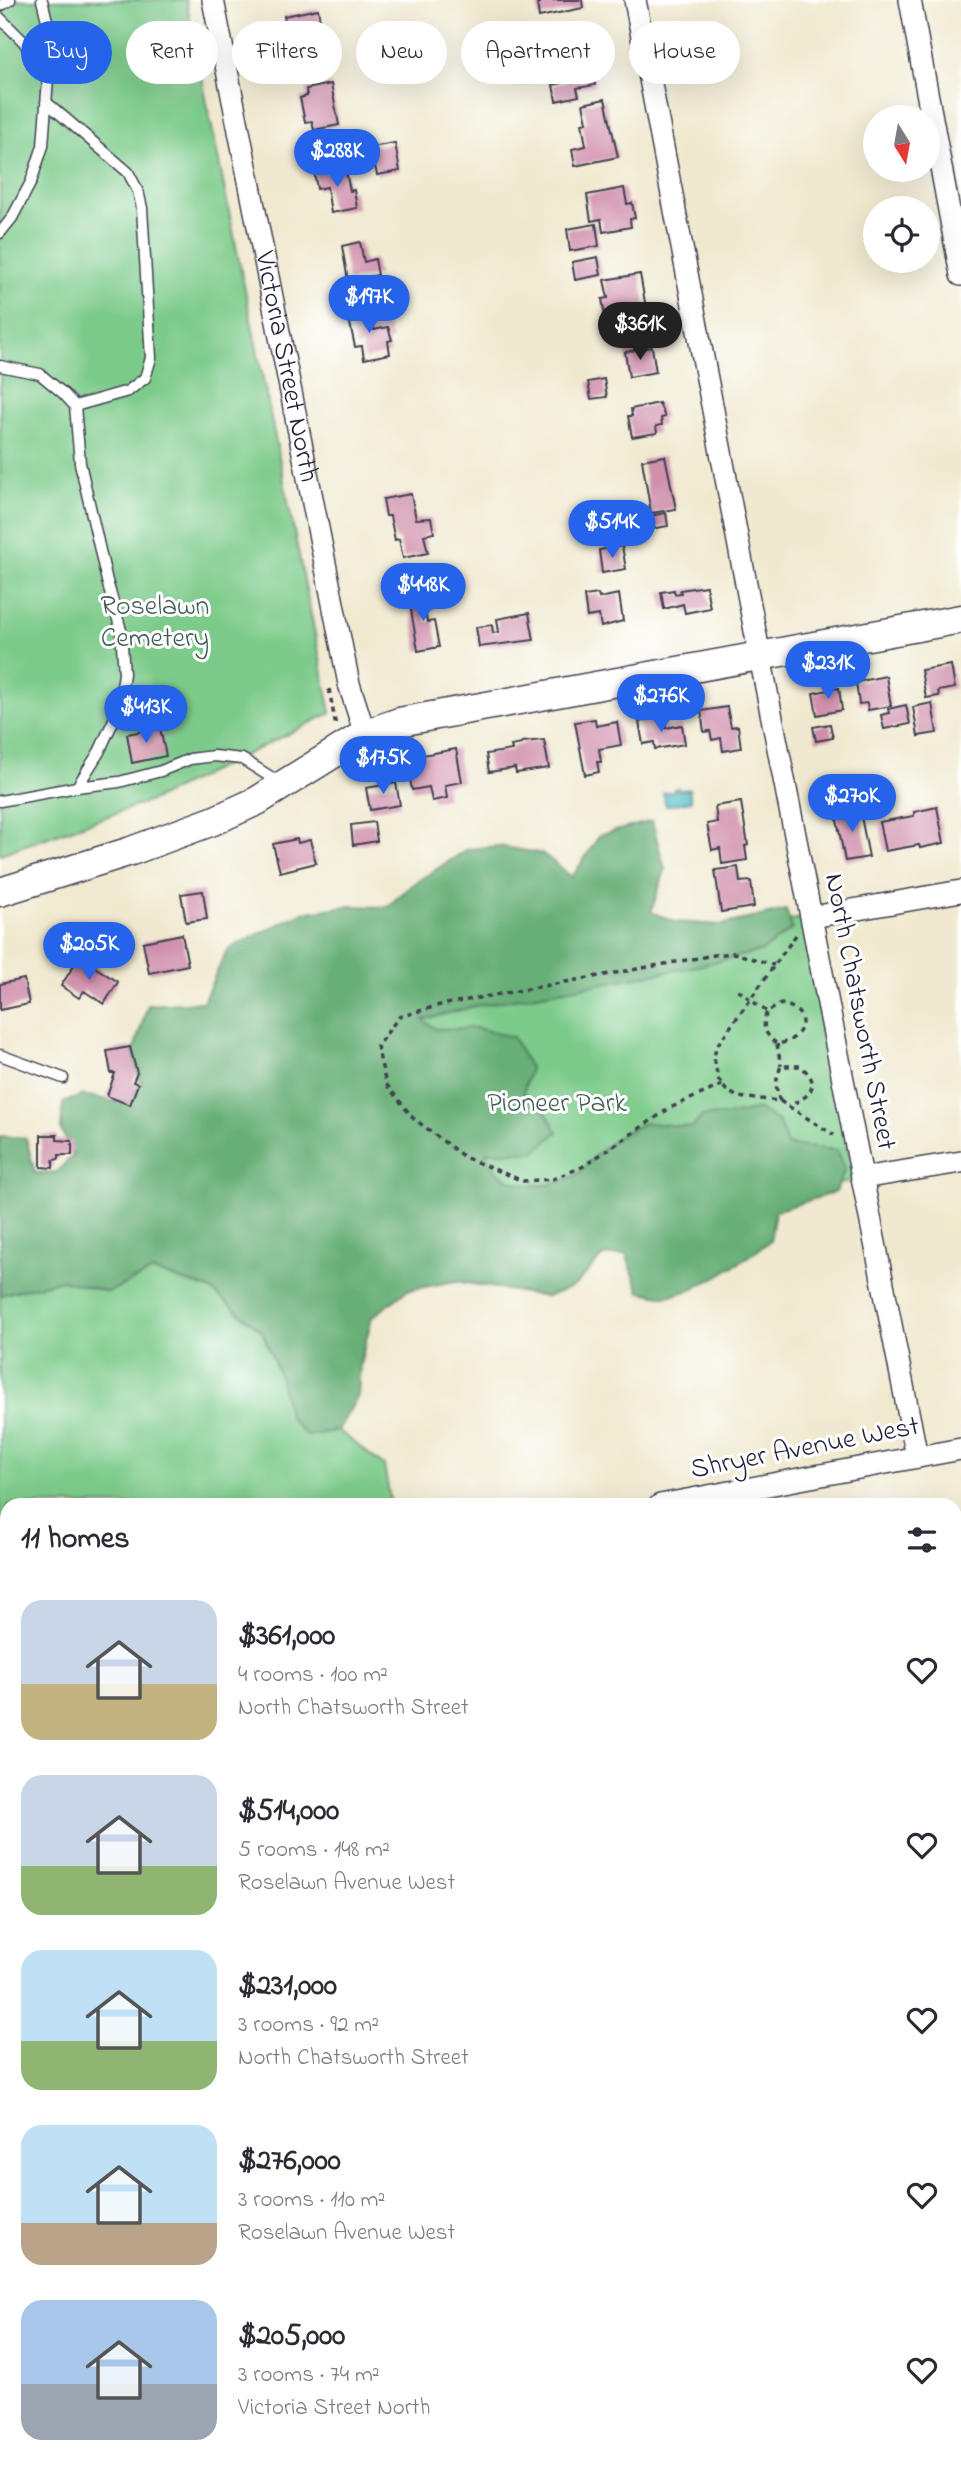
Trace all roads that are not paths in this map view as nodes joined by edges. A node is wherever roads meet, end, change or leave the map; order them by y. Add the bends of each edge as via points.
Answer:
1 (10, 0) edge
2 (42, 0) edge
3 (214, 0) edge
4 (635, 0) edge
5 (910, 0) edge
6 (0, 6) edge
7 (0, 18) edge
8 (47, 21) edge
9 (21, 39) edge
10 (48, 84) edge
11 (46, 102) junction
12 (0, 233) edge
13 (961, 275) edge
14 (0, 366) edge
15 (75, 406) junction
16 (961, 619) edge
17 (761, 655) junction
18 (365, 734) junction
19 (284, 785) junction
20 (77, 787) junction
21 (0, 801) edge
22 (961, 891) edge
23 (0, 892) edge
24 (813, 922) junction
25 (0, 1055) edge
26 (63, 1078) dead end
27 (961, 1162) edge
28 (862, 1178) junction
29 (961, 1449) edge
30 (917, 1457) junction
31 (697, 1498) edge

1 - 6 lane
2 - 8 lane
3 - 18 street, Victoria Street North via 349,684
4 - 17 street, North Chatsworth Street
5 - 13 street
7 - 9 lane
10 - 11 lane
11 - 12 lane via 43,146 31,182
11 - 15 lane via 128,172 142,208 151,358 145,378 128,391
14 - 15 lane via 40,374
15 - 20 lane via 80,463 121,629 124,674 118,711
16 - 17 street
17 - 18 street via 438,713
17 - 24 street, North Chatsworth Street
18 - 19 street
19 - 20 lane via 242,759 214,756 119,782
19 - 23 street via 213,821
20 - 21 lane
22 - 24 street
24 - 28 street, North Chatsworth Street
25 - 26 lane
27 - 28 street
28 - 30 street, North Chatsworth Street
29 - 30 street, Shryer Avenue West
30 - 31 street, Shryer Avenue West

